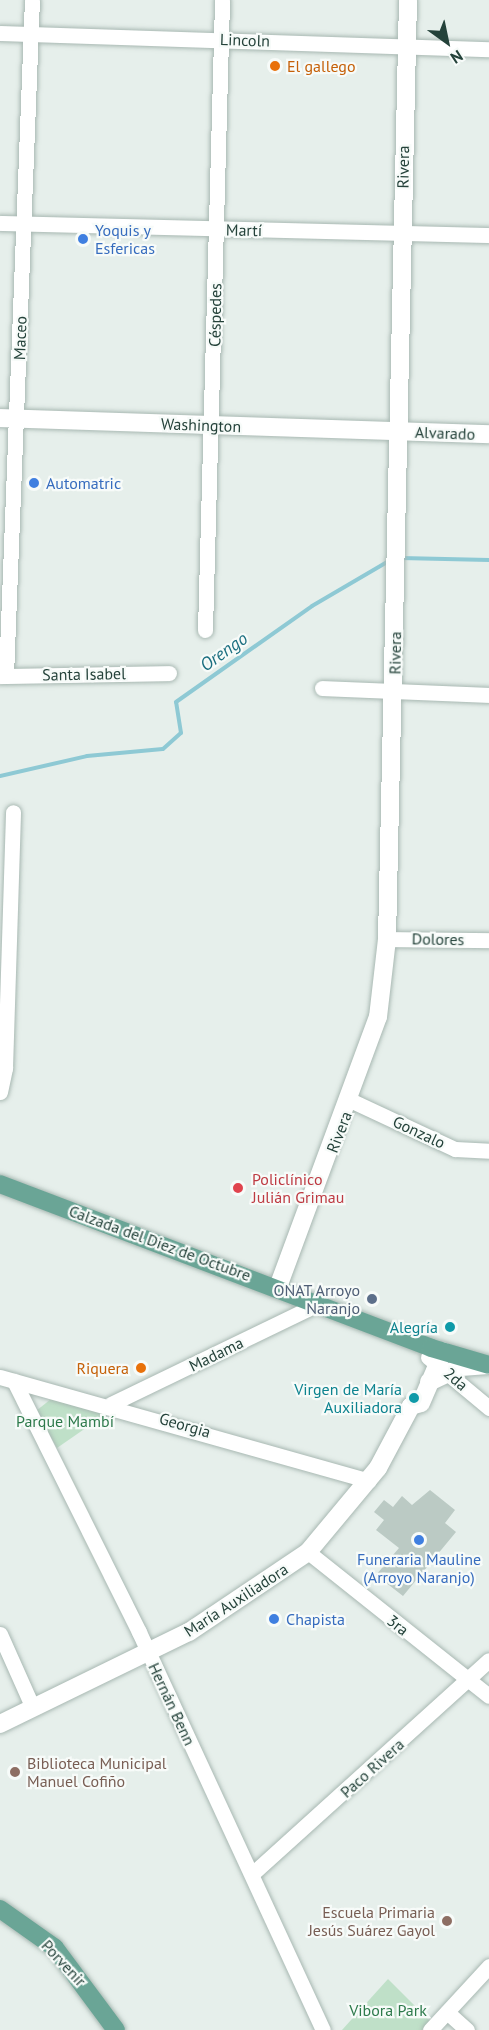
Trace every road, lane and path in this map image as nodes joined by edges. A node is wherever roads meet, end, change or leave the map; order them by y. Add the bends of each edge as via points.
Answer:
1 (32, 0) edge
2 (222, 0) edge
3 (408, 0) edge
4 (0, 33) edge
5 (31, 34) junction
6 (220, 39) junction
7 (406, 47) junction
8 (489, 49) edge
9 (0, 223) edge
10 (25, 224) junction
11 (216, 229) junction
12 (401, 234) junction
13 (489, 235) edge
14 (8, 418) edge
15 (213, 425) junction
16 (401, 431) junction
17 (489, 434) edge
18 (205, 630) dead end
19 (169, 673) dead end
20 (3, 676) edge
21 (322, 688) dead end
22 (394, 692) junction
23 (489, 694) edge
24 (13, 812) dead end
25 (5, 921) edge
26 (387, 939) junction
27 (489, 940) edge
28 (0, 1092) edge
29 (352, 1101) junction
30 (489, 1150) edge
31 (0, 1184) edge
32 (278, 1287) junction
33 (320, 1303) junction
34 (438, 1359) junction
35 (489, 1365) edge
36 (7, 1379) edge
37 (111, 1404) junction
38 (411, 1407) junction
39 (489, 1408) edge
40 (369, 1481) junction
41 (308, 1552) junction
42 (0, 1634) edge
43 (148, 1652) junction
44 (489, 1660) edge
45 (470, 1681) junction
46 (489, 1696) edge
47 (33, 1708) junction
48 (0, 1724) edge
49 (252, 1874) junction
50 (0, 1909) edge
51 (489, 1966) edge
52 (447, 2012) junction
53 (116, 2030) edge
54 (323, 2030) edge
55 (430, 2030) edge
56 (467, 2030) edge

1 - 5 street, Maceo
2 - 6 street, Céspedes
3 - 7 street, Rivera
4 - 5 street, Lincoln
5 - 6 street, Lincoln
5 - 10 street, Maceo
6 - 7 street, Lincoln
6 - 11 street, Céspedes
7 - 8 street, Lincoln
7 - 12 street, Rivera
9 - 10 street, Martí
10 - 11 street, Martí
10 - 14 street, Maceo
11 - 12 street, Martí
11 - 15 street, Céspedes
12 - 13 street, Martí
12 - 16 street, Rivera
14 - 15 street, Washington
14 - 20 street, Maceo
15 - 16 street, Washington
15 - 18 street, Céspedes
16 - 17 street, Alvarado
16 - 22 street, Rivera
19 - 20 street, Santa Isabel
21 - 22 street
22 - 23 street
22 - 26 street, Rivera
24 - 25 street
25 - 28 street
26 - 27 street, Dolores
26 - 29 street, Rivera via 378,1017
29 - 30 street, Gonzalo via 455,1149
29 - 32 street, Rivera
31 - 32 main road, Calzada del Diez de Octubre
32 - 33 main road, Calzada del Diez de Octubre
33 - 34 main road, Calzada del Diez de Octubre via 404,1338
33 - 37 street, Madama
34 - 35 main road, Calzada del Diez de Octubre
34 - 38 street, María Auxiliadora via 420,1404
34 - 38 street, María Auxiliadora via 407,1398
34 - 39 street, 2da
36 - 37 street, Georgia
36 - 43 street, Hernán Benn
37 - 40 street, Georgia
38 - 40 street, María Auxiliadora
40 - 41 street, María Auxiliadora
41 - 43 street, María Auxiliadora via 233,1606
41 - 45 street, 3ra
42 - 47 street
43 - 47 street, María Auxiliadora
43 - 49 street, Hernán Benn
44 - 45 street, Paco Rivera
45 - 46 street, 3ra
45 - 49 street, Paco Rivera
47 - 48 street, María Auxiliadora
49 - 54 street, Hernán Benn
50 - 53 main road, Porvenir via 55,1948
51 - 52 street
52 - 55 street
52 - 56 street

